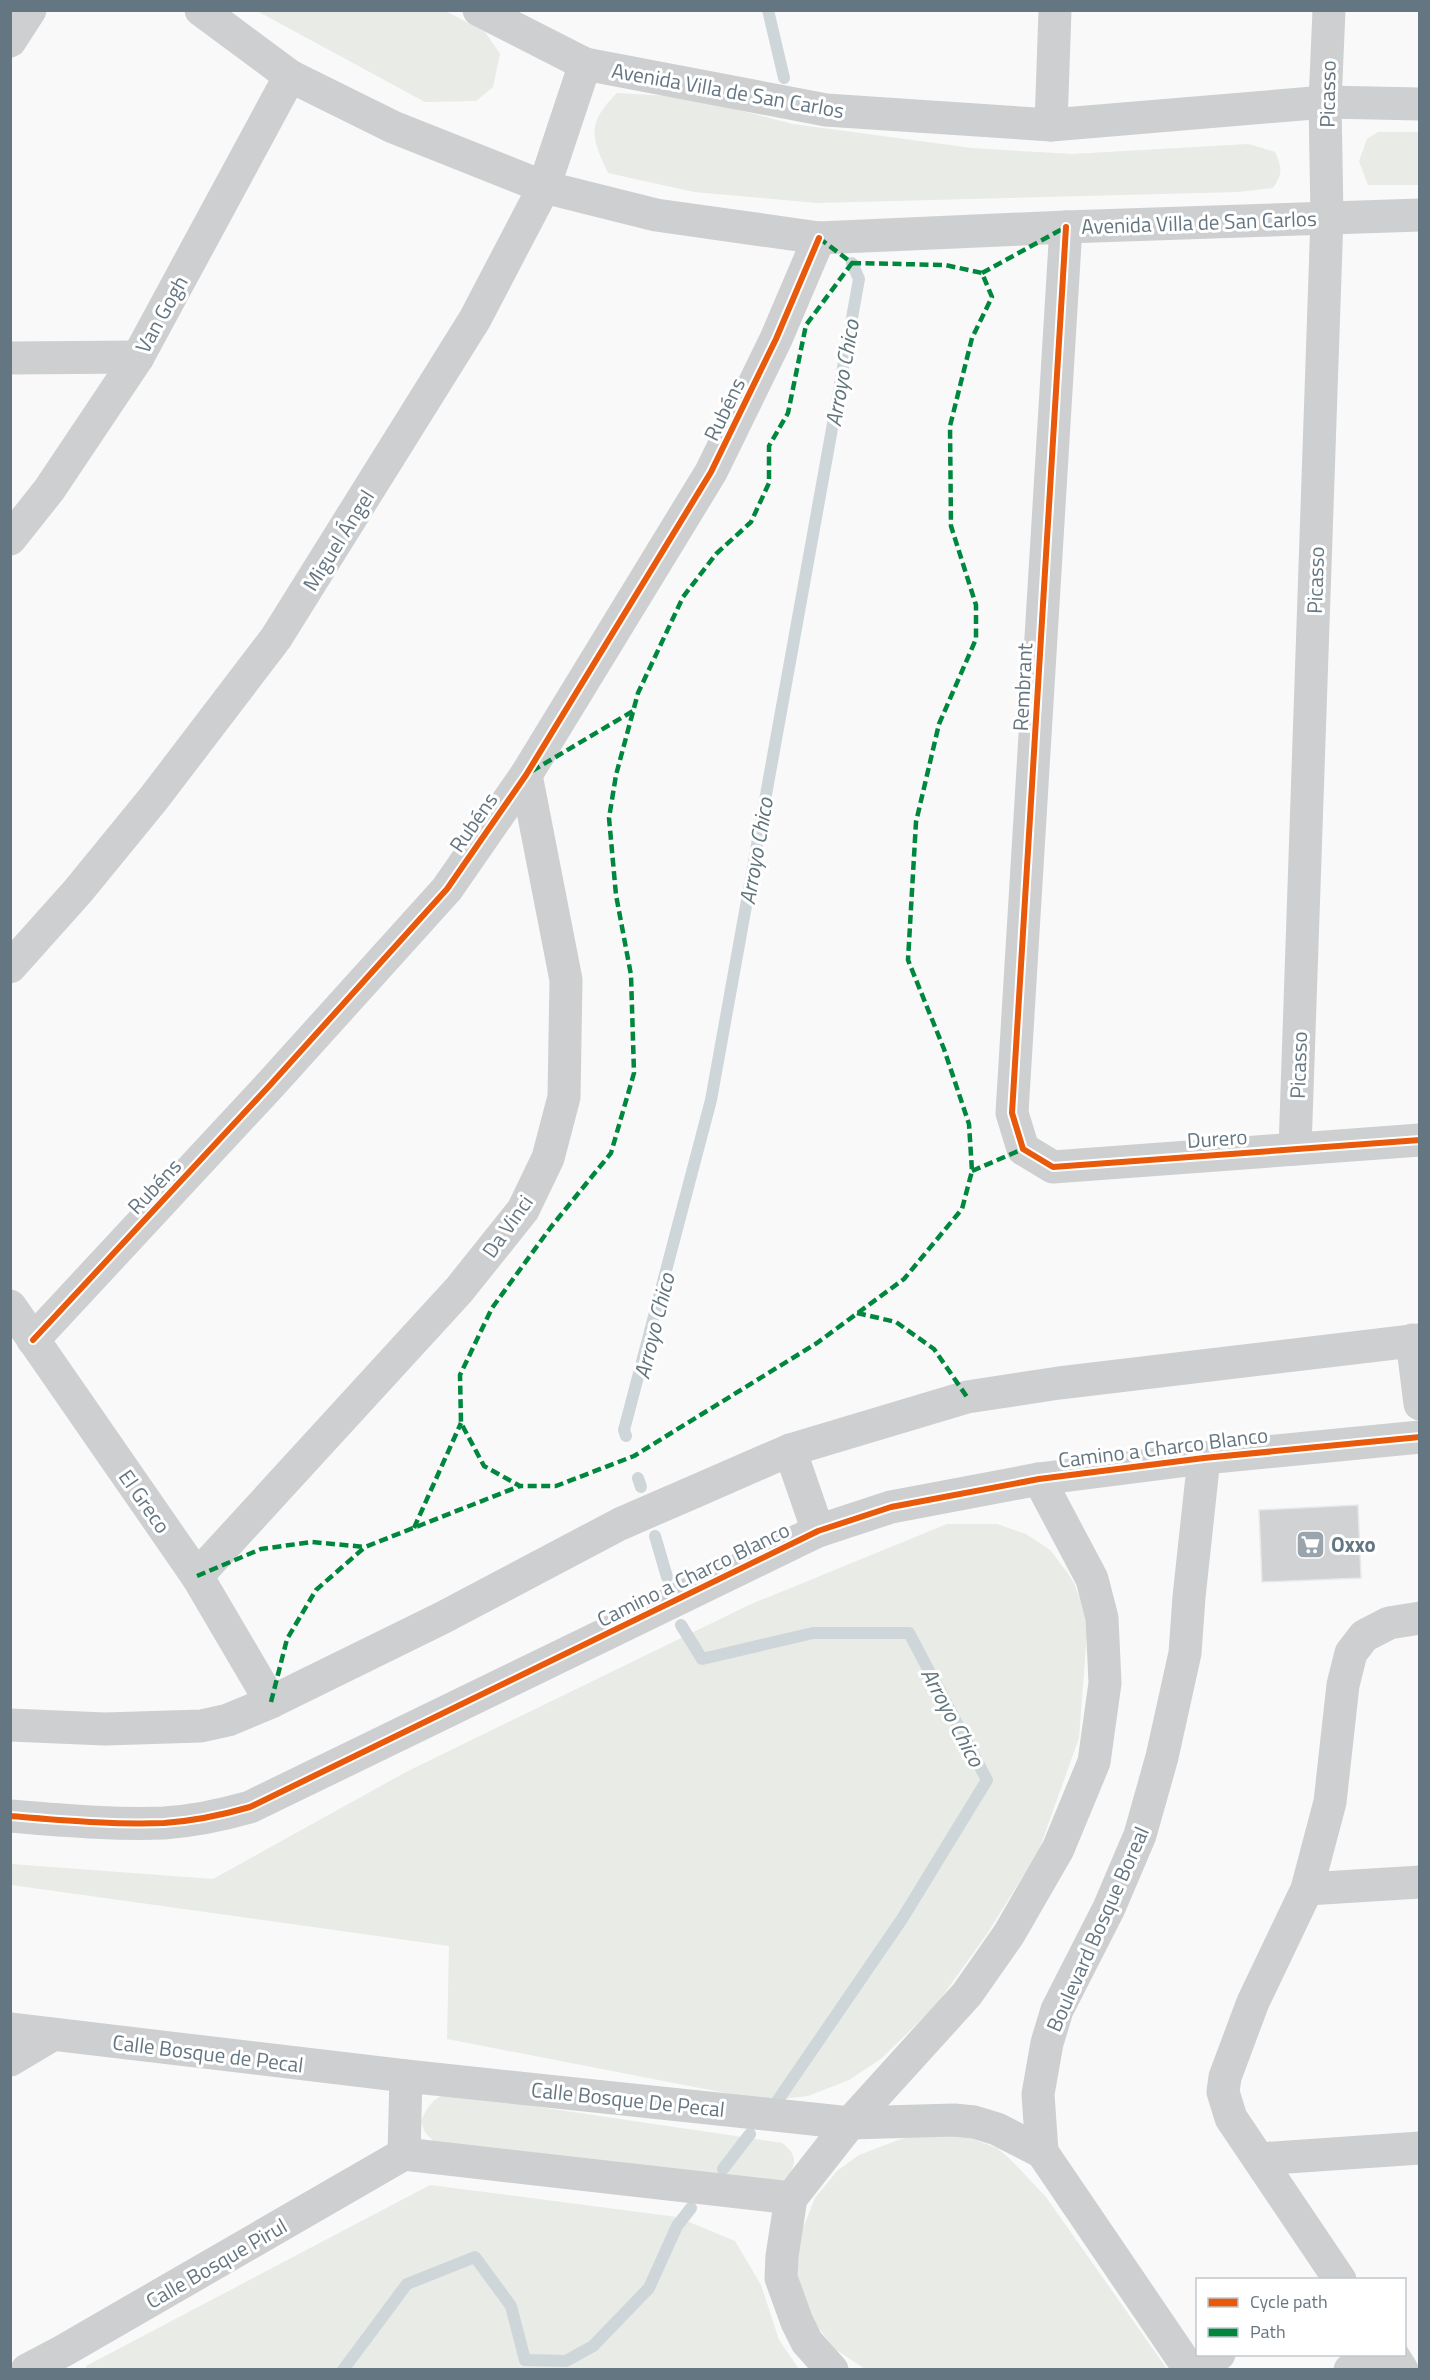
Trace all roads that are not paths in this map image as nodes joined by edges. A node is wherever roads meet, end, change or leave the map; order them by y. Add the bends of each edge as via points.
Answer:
1 (30, 10) edge
2 (201, 10) edge
3 (479, 10) edge
4 (1055, 10) edge
5 (1329, 10) edge
6 (10, 41) edge
7 (585, 64) junction
8 (290, 76) junction
9 (1325, 102) junction
10 (1419, 104) edge
11 (1051, 125) junction
12 (544, 187) junction
13 (1419, 215) edge
14 (1327, 217) junction
15 (1066, 226) junction
16 (819, 238) junction
17 (138, 357) junction
18 (10, 358) edge
19 (10, 539) edge
20 (526, 775) junction
21 (10, 967) edge
22 (1419, 1140) edge
23 (1023, 1149) joint
24 (1295, 1149) junction
25 (10, 1306) edge
26 (33, 1340) junction
27 (1416, 1340) edge
28 (1419, 1404) edge
29 (1419, 1437) edge
30 (790, 1450) junction
31 (1204, 1458) junction
32 (1039, 1479) junction
33 (818, 1531) junction
34 (197, 1576) junction
35 (1419, 1618) edge
36 (271, 1702) junction
37 (10, 1725) edge
38 (10, 1816) edge
39 (1419, 1882) edge
40 (1307, 1889) junction
41 (10, 2029) edge
42 (52, 2034) junction
43 (10, 2060) edge
44 (406, 2076) junction
45 (850, 2123) junction
46 (1419, 2148) edge
47 (1042, 2152) junction
48 (404, 2154) junction
49 (1259, 2159) junction
50 (791, 2198) junction
51 (1334, 2277) edge
52 (1218, 2356) edge
53 (1370, 2356) edge
54 (1393, 2356) edge
55 (27, 2370) edge
56 (832, 2370) edge
57 (1190, 2370) edge
58 (1198, 2370) edge
59 (1350, 2370) edge
60 (1402, 2370) edge

1 - 6 street
2 - 8 street, Avenida Villa de San Carlos
3 - 7 street, Avenida Villa de San Carlos
4 - 11 street
5 - 9 street, Picasso
7 - 11 street, Avenida Villa de San Carlos via 826,110
7 - 12 street, Miguel Ángel
8 - 12 street, Avenida Villa de San Carlos via 393,127
8 - 17 street, Van Gogh
9 - 10 street, Avenida Villa de San Carlos
9 - 11 street, Avenida Villa de San Carlos
9 - 14 street, Picasso
12 - 16 street, Avenida Villa de San Carlos via 657,215
12 - 21 street, Miguel Ángel via 475,319 276,638 85,883
13 - 14 street, Avenida Villa de San Carlos
14 - 15 street, Avenida Villa de San Carlos
14 - 24 street, Picasso
15 - 16 street, Avenida Villa de San Carlos
15 - 23 street, Rembrant via 1012,1113
16 - 20 street, Rubéns via 776,339 711,472
17 - 18 street
17 - 19 street, Van Gogh via 49,490
20 - 26 street, Rubéns via 447,889
20 - 34 street, Da Vinci via 566,980 564,1097 548,1158 523,1210 459,1290
22 - 24 street, Durero
23 - 24 street, Durero via 1053,1167
25 - 26 street, El Greco
26 - 34 street, El Greco
27 - 28 street
27 - 30 street via 967,1397
29 - 31 street, Camino a Charco Blanco
30 - 33 street
30 - 36 street via 620,1524
31 - 32 street, Camino a Charco Blanco
31 - 47 street, Boulevard Bosque Boreal via 1185,1653 1162,1757 1140,1835 1109,1908 1057,2010 1038,2094
32 - 33 street, Camino a Charco Blanco via 891,1507
32 - 45 street via 1092,1579 1102,1618 1105,1683 1094,1762 1059,1849 1009,1934 967,1994
33 - 38 street, Camino a Charco Blanco via 250,1807 164,1823
34 - 36 street, El Greco
35 - 40 street via 1389,1623 1364,1636 1351,1653 1343,1685 1330,1802
36 - 37 street via 228,1720 201,1726 105,1729
39 - 40 street
40 - 49 street via 1253,2002 1225,2077 1223,2092 1231,2118
41 - 42 street, Calle Bosque de Pecal
42 - 43 street
42 - 44 street, Calle Bosque de Pecal
44 - 45 street, Calle Bosque De Pecal
44 - 48 street
45 - 47 street via 974,2122
45 - 50 street
46 - 49 street
47 - 57 street
48 - 50 street
48 - 55 street, Calle Bosque Pirul
49 - 51 street
50 - 56 street via 781,2278 807,2342
52 - 58 street
53 - 59 street
54 - 60 street

